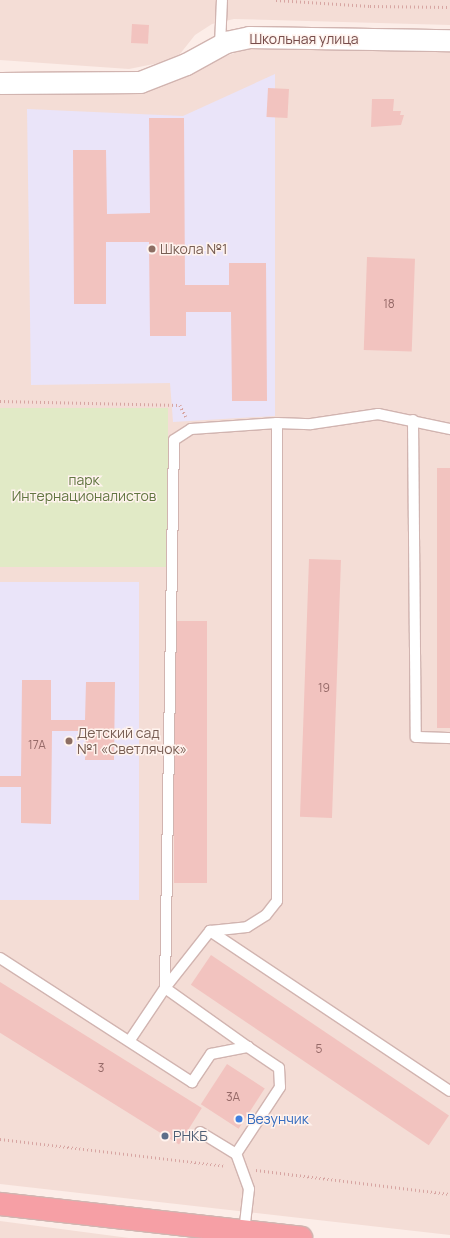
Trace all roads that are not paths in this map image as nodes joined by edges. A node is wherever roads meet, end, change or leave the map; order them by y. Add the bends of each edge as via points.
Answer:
1 (222, 0) edge
2 (450, 40) edge
3 (220, 45) junction
4 (0, 83) edge
5 (413, 420) junction
6 (277, 424) junction
7 (450, 429) edge
8 (450, 738) edge
9 (210, 931) junction
10 (0, 958) edge
11 (165, 988) junction
12 (130, 1040) junction
13 (248, 1047) junction
14 (450, 1091) edge
15 (200, 1132) dead end
16 (236, 1154) junction
17 (0, 1204) edge
18 (244, 1232) junction
19 (301, 1238) edge

1 - 3 lane
2 - 3 street, Школьная улица via 249,37
3 - 4 street, Школьная улица via 186,64 140,82
5 - 6 lane via 378,414 311,424
5 - 7 lane
5 - 8 lane via 416,737
6 - 9 lane via 277,901 266,915 247,927
6 - 11 lane via 191,429 174,440
9 - 11 lane
9 - 14 lane
10 - 12 lane
11 - 12 lane
11 - 13 lane
12 - 13 lane via 192,1082 211,1054
13 - 16 lane via 279,1068 280,1087
15 - 16 lane
16 - 18 lane via 249,1189
17 - 18 highway
18 - 19 highway

